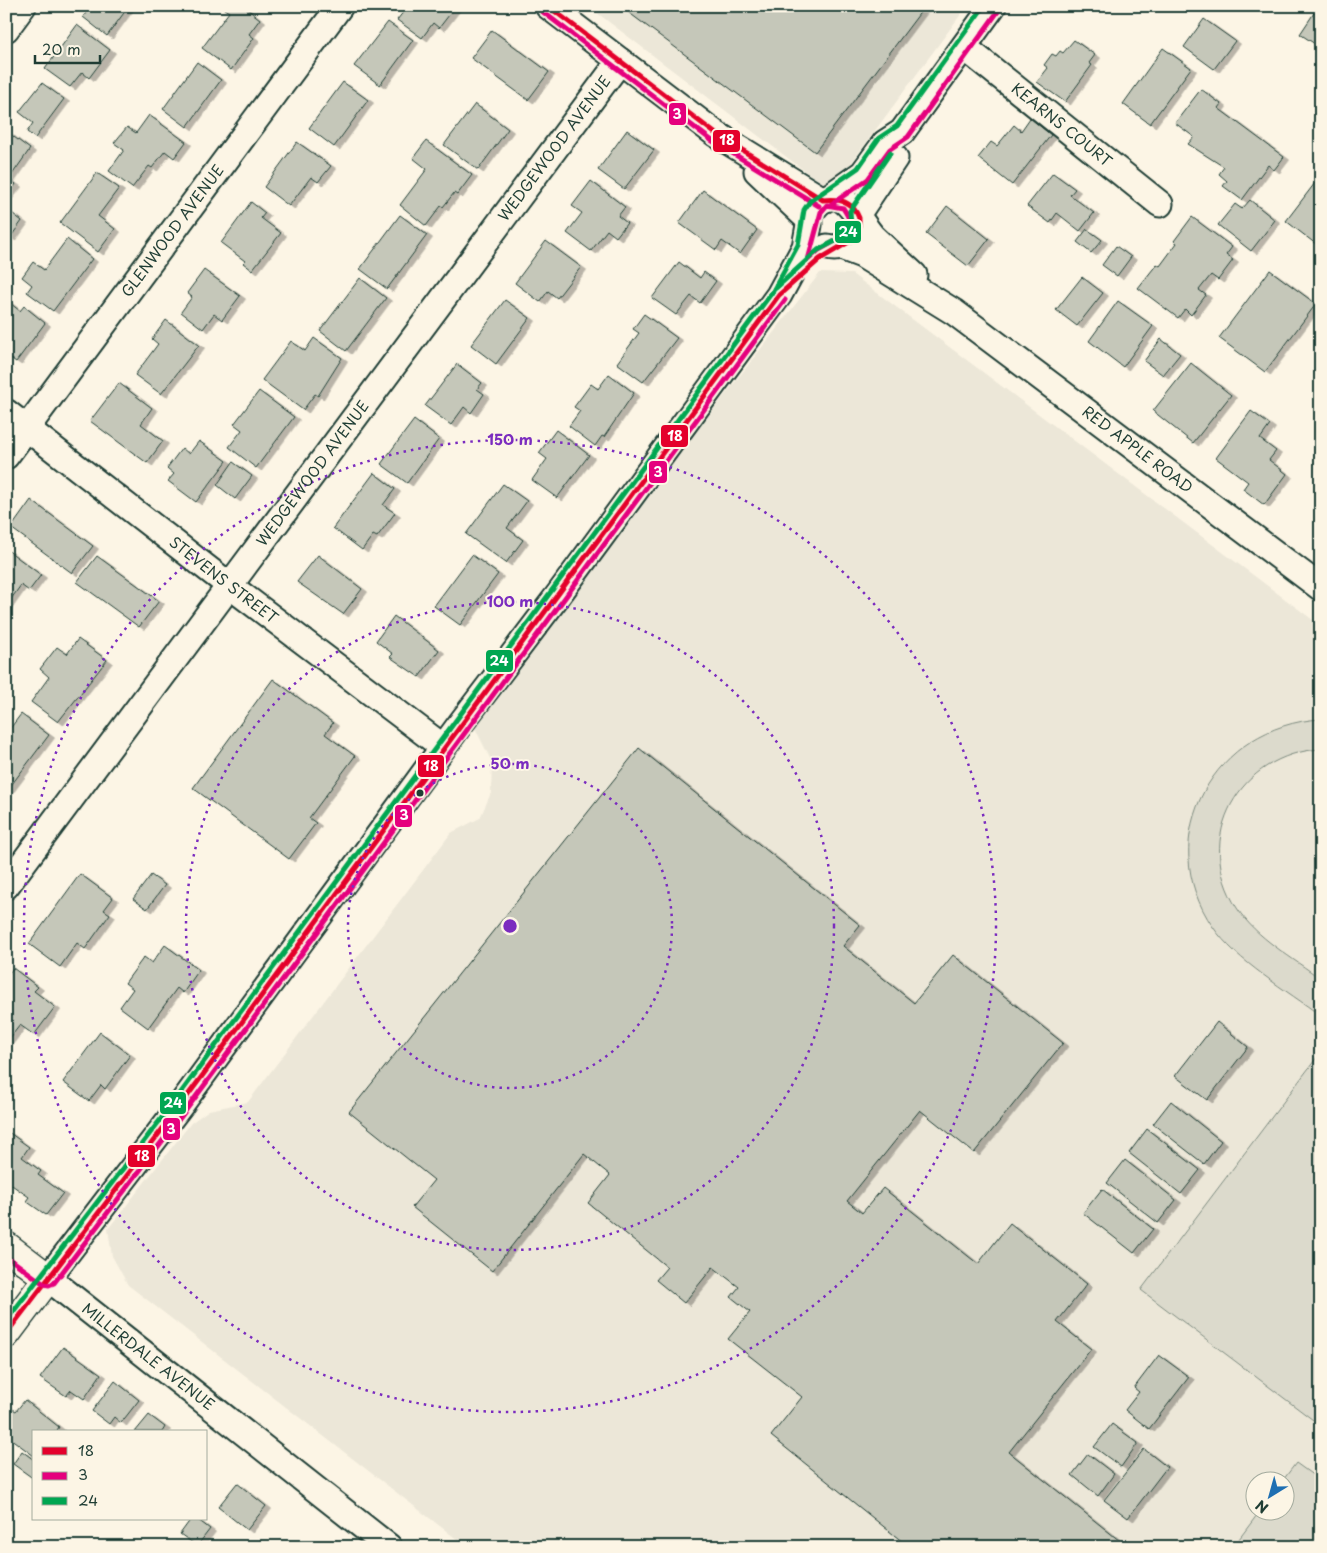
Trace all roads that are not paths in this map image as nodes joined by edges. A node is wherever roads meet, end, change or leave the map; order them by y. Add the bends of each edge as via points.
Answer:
1 (23, 6) edge
2 (340, 6) edge
3 (548, 6) edge
4 (994, 6) edge
5 (6, 29) edge
6 (964, 47) junction
7 (620, 61) junction
8 (902, 132) junction
9 (716, 134) junction
10 (824, 200) junction
11 (1160, 204) dead end
12 (858, 216) junction
13 (809, 222) junction
14 (839, 248) junction
15 (779, 295) junction
16 (954, 312) junction
17 (6, 412) edge
18 (27, 428) junction
19 (6, 456) edge
20 (230, 586) junction
21 (1321, 588) edge
22 (443, 747) junction
23 (6, 886) edge
24 (6, 1246) edge
25 (48, 1278) junction
26 (6, 1334) edge
27 (388, 1547) edge

1 - 5 street
2 - 18 street, GLENWOOD AVENUE
3 - 7 street
4 - 6 street
6 - 8 street
6 - 11 street, KEARNS COURT
7 - 9 street
7 - 20 street, WEDGEWOOD AVENUE
8 - 10 street via 885,143 864,173
8 - 12 street via 900,152
9 - 10 street
9 - 13 street
10 - 12 street via 848,202
10 - 13 street via 816,205
12 - 14 street via 853,240
12 - 16 street, RED APPLE ROAD via 872,236
13 - 14 street via 812,236 818,242
13 - 15 street via 805,247
14 - 15 street via 823,256
14 - 16 street, RED APPLE ROAD via 862,255
15 - 22 street
16 - 21 street, RED APPLE ROAD
17 - 18 street, STEVENS STREET
18 - 19 street, GLENWOOD AVENUE
18 - 20 street, STEVENS STREET
20 - 22 street, STEVENS STREET
20 - 23 street, WEDGEWOOD AVENUE
22 - 25 street via 186,1098
24 - 25 main road
25 - 26 main road
25 - 27 street, MILLERDALE AVENUE

